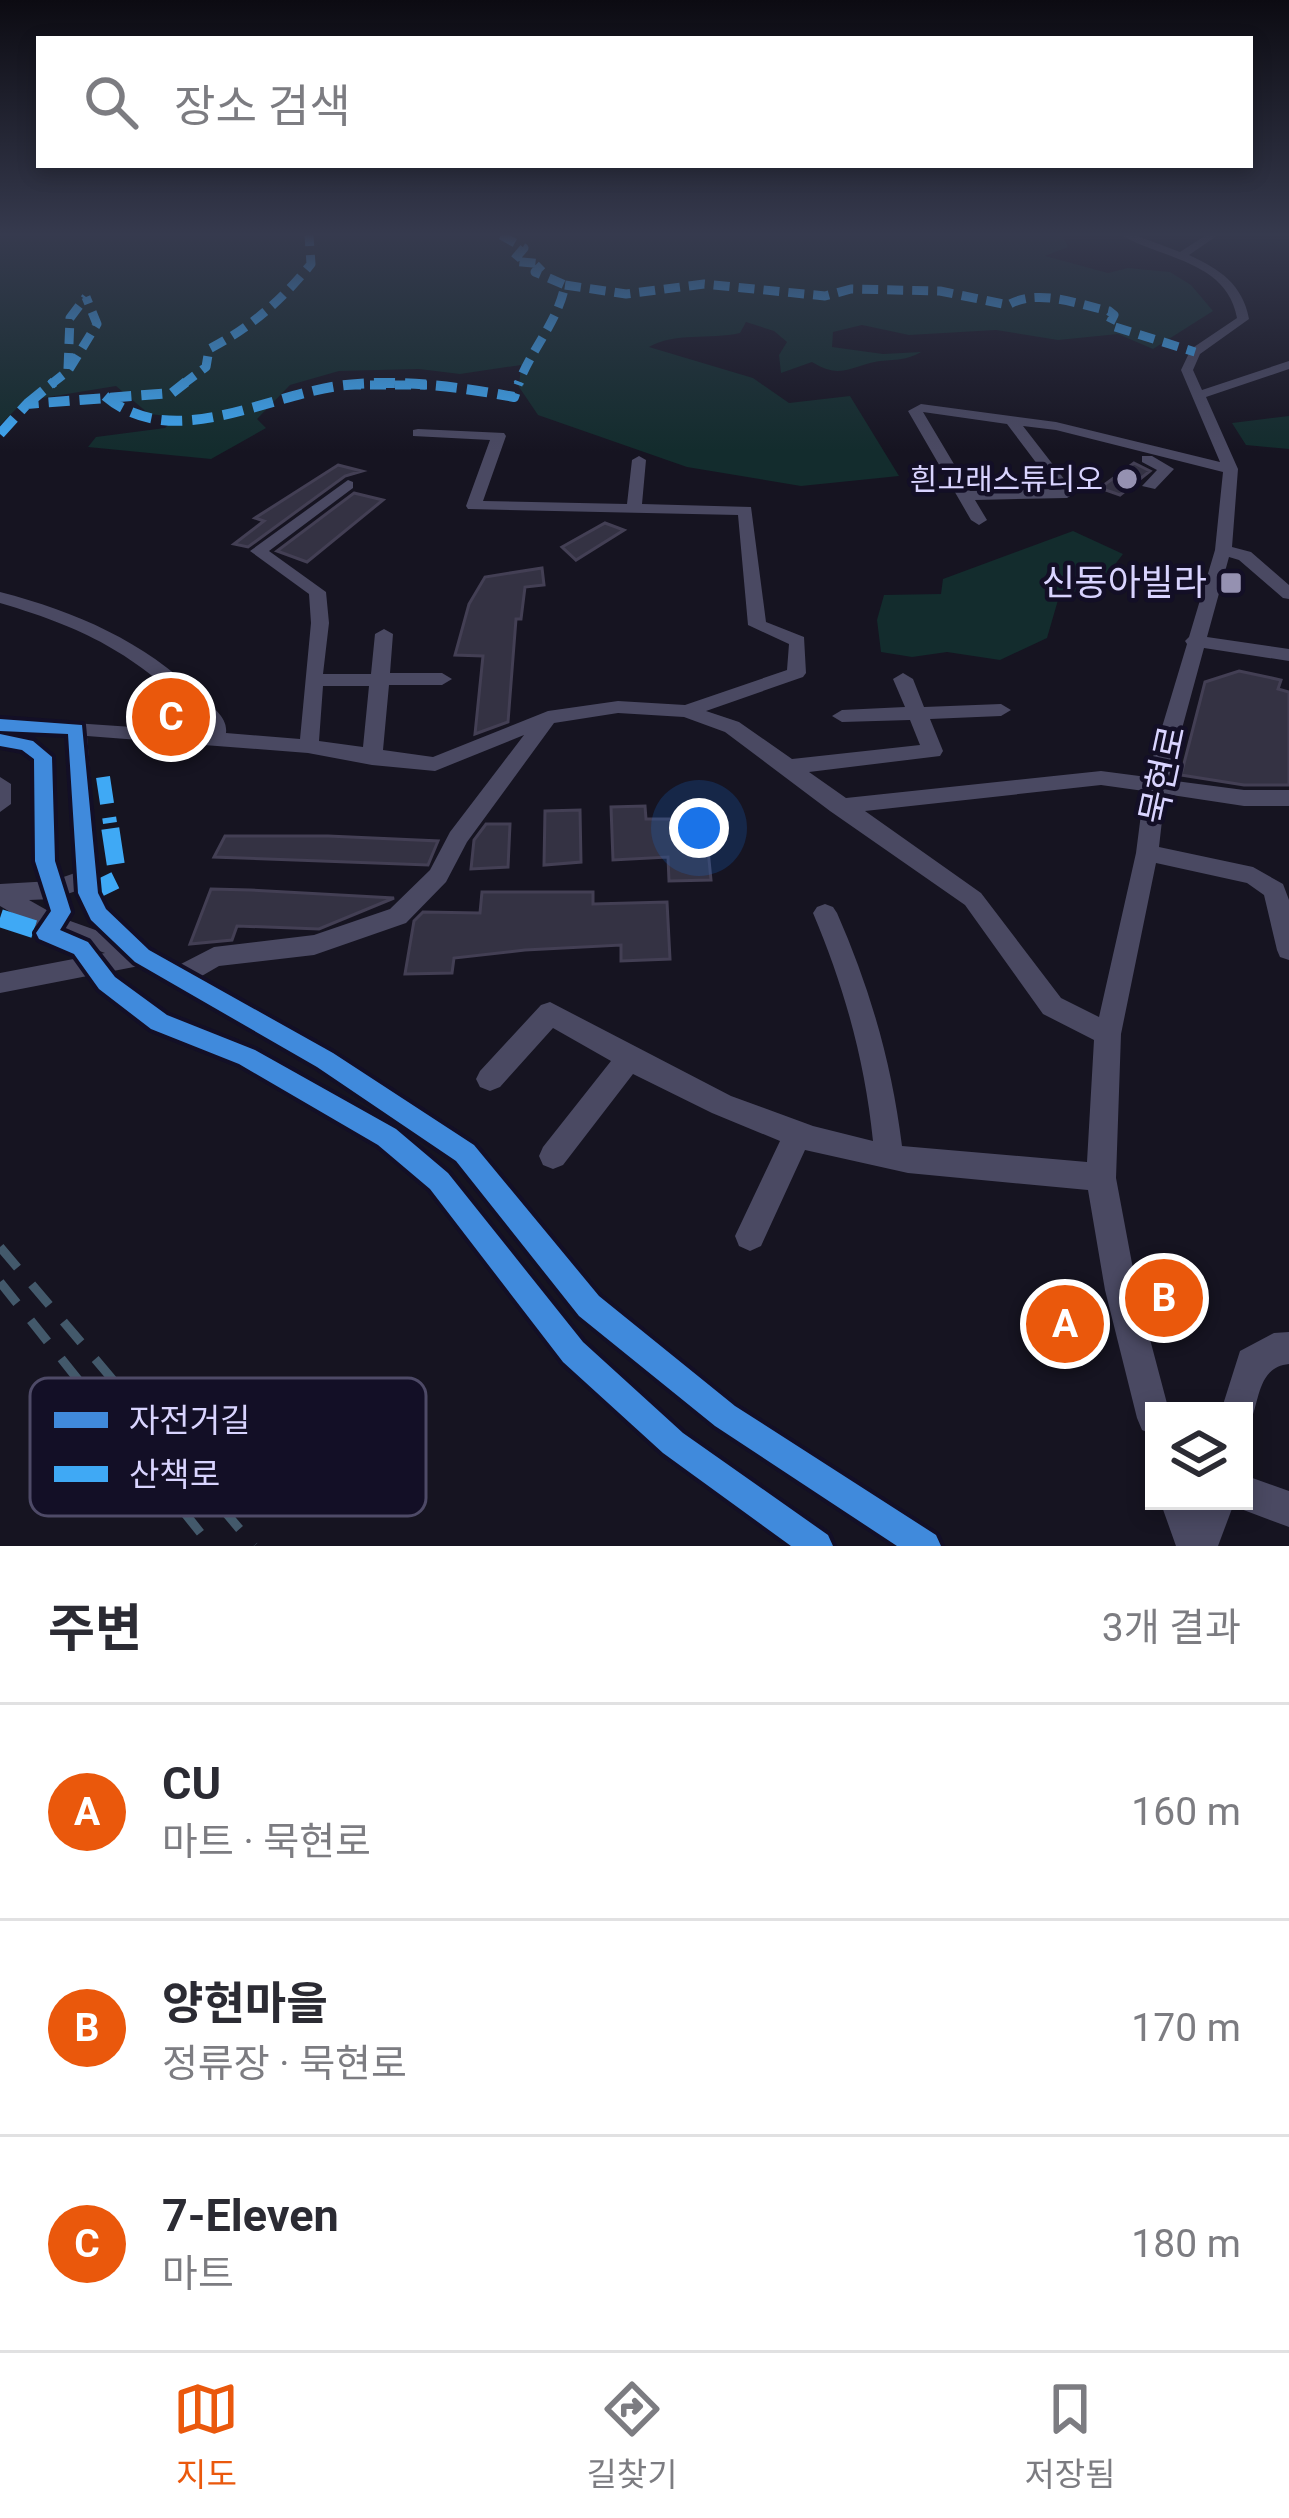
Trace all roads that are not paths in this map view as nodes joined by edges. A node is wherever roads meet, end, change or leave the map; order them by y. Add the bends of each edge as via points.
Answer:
1 (1243, 307) edge
2 (1289, 364) edge
3 (1197, 397) junction
4 (1011, 419) junction
5 (418, 433) dead end
6 (1149, 453) junction
7 (639, 460) dead end
8 (1231, 469) junction
9 (348, 485) dead end
10 (1150, 486) dead end
11 (966, 496) junction
12 (634, 508) junction
13 (979, 520) dead end
14 (1223, 550) junction
15 (1289, 595) edge
16 (0, 597) edge
17 (384, 634) dead end
18 (1194, 641) junction
19 (1289, 655) edge
20 (442, 679) dead end
21 (903, 679) dead end
22 (314, 680) junction
23 (382, 680) junction
24 (1001, 710) dead end
25 (686, 711) junction
26 (917, 712) junction
27 (842, 716) dead end
28 (548, 717) junction
29 (0, 725) edge
30 (76, 729) junction
31 (215, 740) junction
32 (308, 746) junction
33 (372, 758) junction
34 (787, 767) junction
35 (0, 784) edge
36 (1156, 784) junction
37 (1289, 798) edge
38 (0, 804) edge
39 (838, 806) junction
40 (1148, 854) junction
41 (85, 879) junction
42 (0, 894) edge
43 (825, 914) dead end
44 (1289, 950) edge
45 (142, 956) junction
46 (179, 976) junction
47 (0, 983) edge
48 (1108, 1034) junction
49 (629, 1059) junction
50 (490, 1079) dead end
51 (799, 1132) junction
52 (553, 1156) dead end
53 (889, 1156) junction
54 (1101, 1178) junction
55 (750, 1236) dead end
56 (1289, 1348) edge
57 (1150, 1402) edge
58 (1241, 1402) edge
59 (1253, 1495) edge
60 (1289, 1509) edge
61 (1182, 1510) edge
62 (1212, 1510) edge
63 (925, 1546) edge
64 (1197, 1546) edge

1 - 3 street via 1243,319 1195,352 1187,370
2 - 3 street
3 - 8 street
4 - 6 street
4 - 11 street via 1067,493
4 - 11 street via 915,411
5 - 12 street via 499,436 474,506
6 - 8 street
6 - 10 street via 1146,461 1167,469
7 - 12 street
8 - 14 street, 묵현로
9 - 22 street via 257,551 317,592 325,626
11 - 13 street
12 - 25 street via 746,510 757,625 798,641 796,673
14 - 15 street via 1245,556
14 - 18 street, 묵현로
16 - 31 street via 123,639 217,724
17 - 23 street
18 - 19 street
18 - 36 street, 묵현로
20 - 23 street
21 - 26 street
22 - 23 street
22 - 32 street
23 - 33 street
24 - 26 street
25 - 28 street via 618,707
25 - 34 street via 732,727
26 - 27 street
26 - 34 street via 933,752
28 - 33 street via 434,764
28 - 46 street via 438,876 398,916 314,945 214,957
29 - 30 street
30 - 31 street
30 - 41 street
31 - 32 street
32 - 33 street
34 - 39 street
35 - 38 street
36 - 37 street
36 - 39 street via 1052,780
36 - 40 street, 묵현로
39 - 48 street via 973,899 1052,1006
40 - 44 street via 1253,875 1275,890
40 - 48 street, 묵현로
41 - 42 street
41 - 45 street via 98,914
42 - 45 street via 51,924
43 - 53 street via 848,963 882,1084
45 - 46 street
45 - 47 street
46 - 63 street via 465,1153 589,1306 725,1416
48 - 54 street, 묵현로
49 - 50 street via 550,1013
49 - 51 street via 673,1085
49 - 52 street
51 - 53 street
51 - 55 street
53 - 54 street
54 - 57 street, 묵현로
56 - 58 street via 1252,1363
59 - 60 street
61 - 64 street
62 - 64 street

